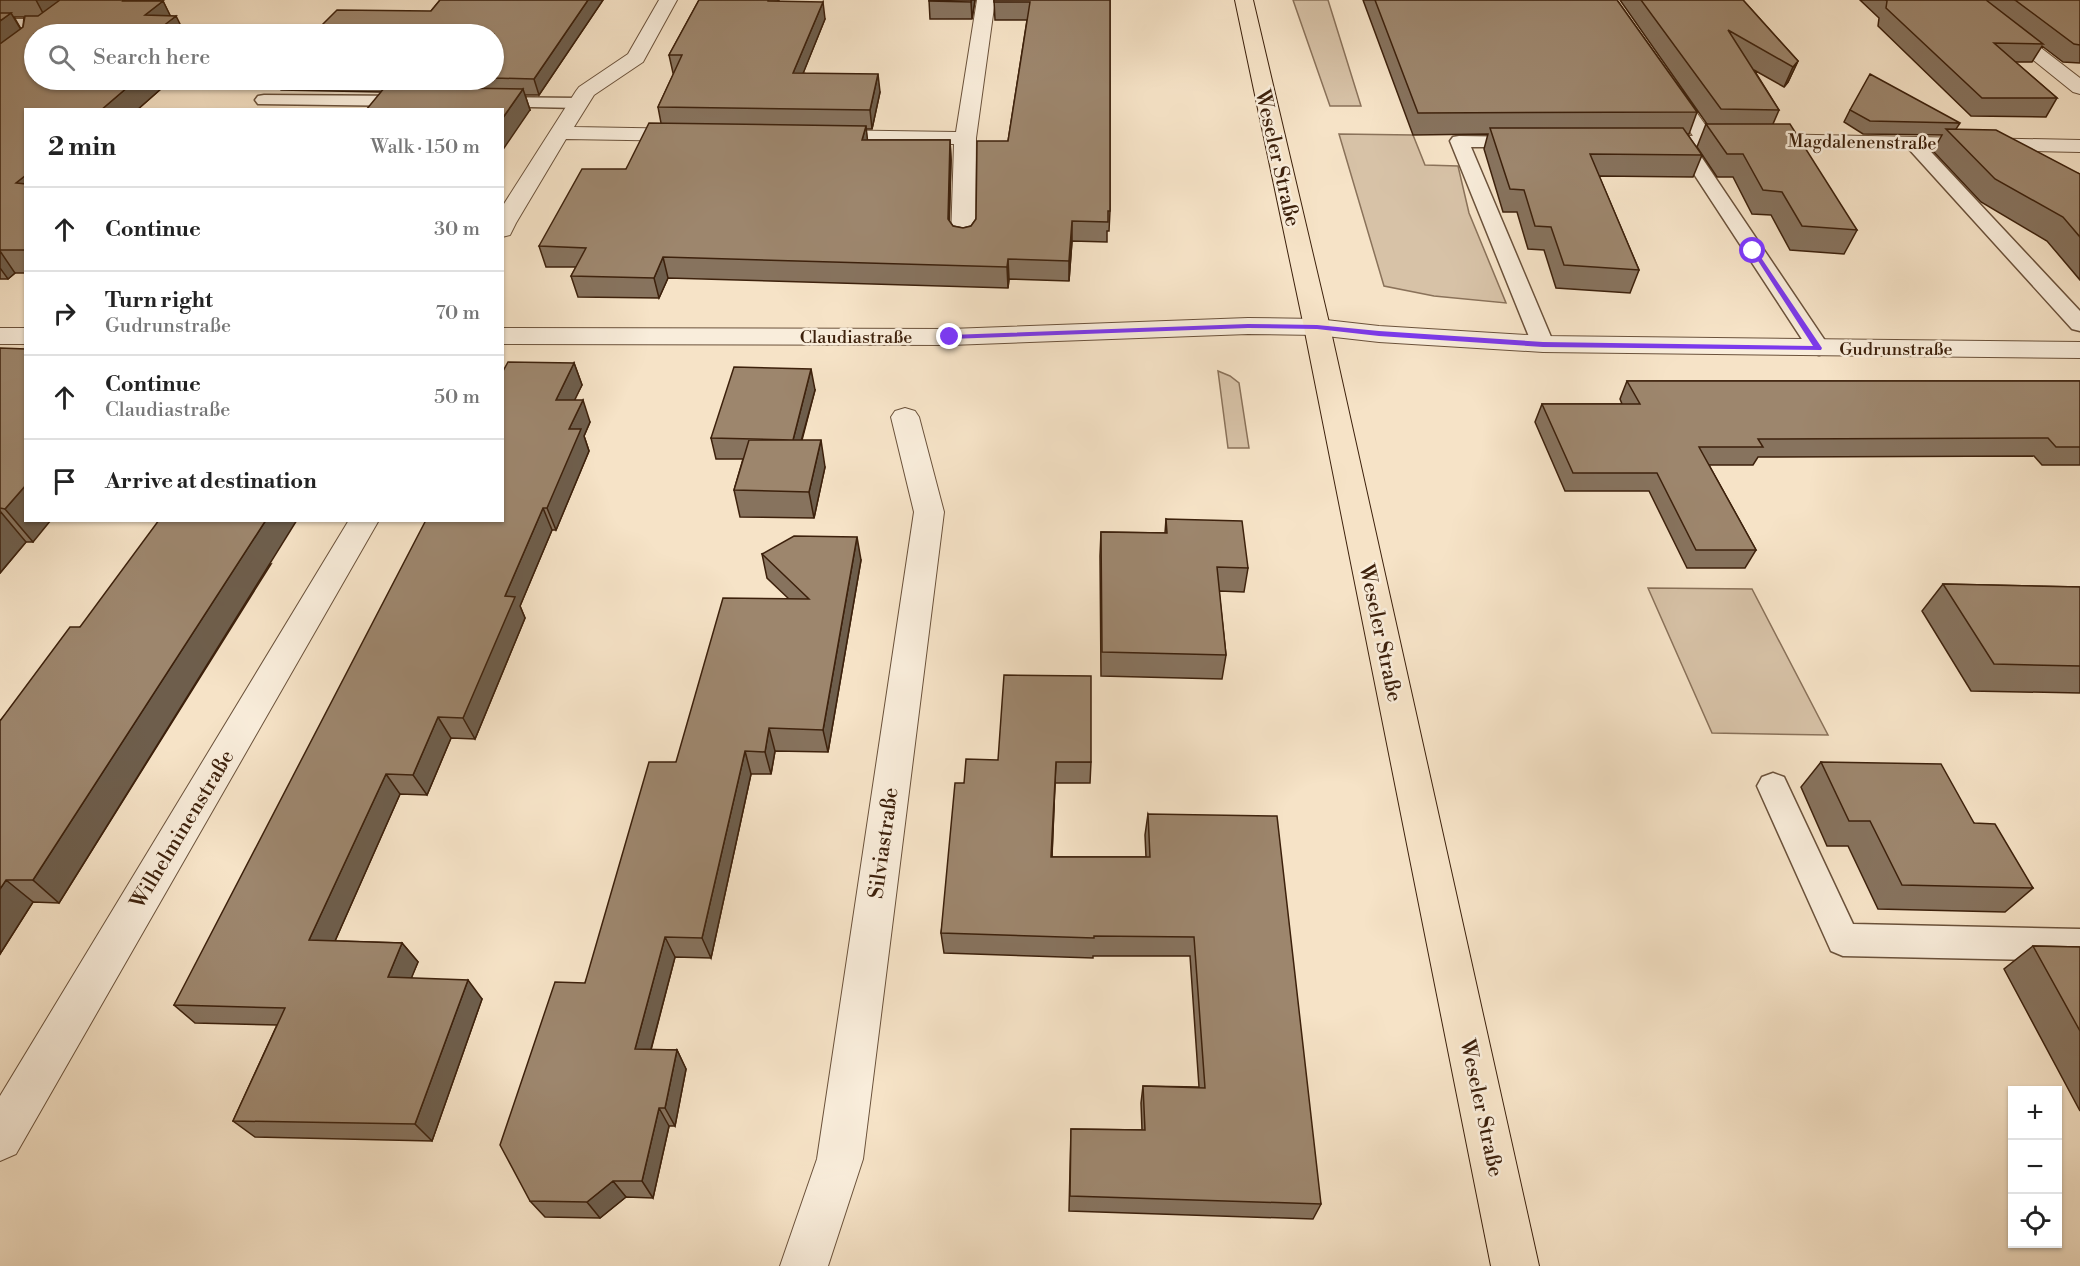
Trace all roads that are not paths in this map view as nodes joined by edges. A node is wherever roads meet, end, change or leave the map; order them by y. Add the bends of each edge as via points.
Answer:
1 (668, 0) edge
2 (986, 0) edge
3 (1244, 0) edge
4 (1968, 0) edge
5 (67, 13) edge
6 (52, 24) edge
7 (0, 25) edge
8 (24, 31) edge
9 (1660, 74) edge
10 (2080, 88) edge
11 (264, 100) dead end
12 (427, 101) edge
13 (474, 102) edge
14 (578, 103) junction
15 (560, 133) junction
16 (715, 135) edge
17 (798, 136) edge
18 (965, 138) junction
19 (1705, 138) junction
20 (1538, 142) edge
21 (1658, 142) edge
22 (1682, 142) junction
23 (1913, 142) junction
24 (2080, 146) edge
25 (504, 223) edge
26 (963, 239) edge
27 (2080, 324) edge
28 (1317, 327) junction
29 (0, 336) edge
30 (24, 336) edge
31 (504, 336) edge
32 (1543, 344) junction
33 (1819, 348) junction
34 (2080, 350) edge
35 (905, 417) dead end
36 (363, 522) edge
37 (1773, 786) dead end
38 (2080, 945) edge
39 (0, 1138) edge
40 (804, 1266) edge
41 (1515, 1266) edge

1 - 14 street via 636,58 586,91
2 - 18 street
3 - 28 main road, Weseler Straße
4 - 10 street
5 - 6 street
7 - 8 street
9 - 19 street
11 - 12 lane
13 - 14 lane
14 - 15 street
15 - 16 street
15 - 25 street
17 - 18 street
18 - 26 street
19 - 22 lane
19 - 23 street, Magdalenenstraße
20 - 32 lane via 1459,141
21 - 22 lane
22 - 33 lane
23 - 24 street, Magdalenenstraße
23 - 27 lane
28 - 31 street, Claudiastraße via 950,337
28 - 32 street, Gudrunstraße
28 - 41 main road, Weseler Straße
29 - 30 street
32 - 33 street, Gudrunstraße
33 - 34 street, Gudrunstraße
35 - 40 street, Silviastraße via 929,512 840,1159
36 - 39 street, Wilhelminenstraße
37 - 38 lane via 1843,940

